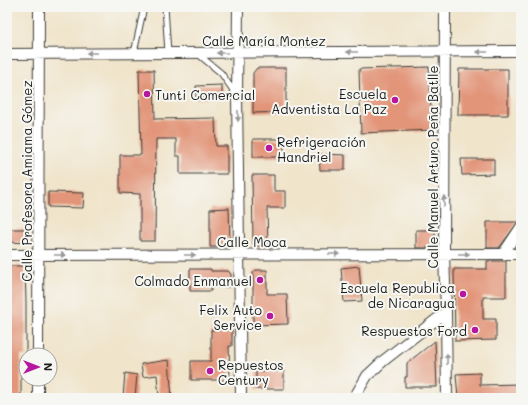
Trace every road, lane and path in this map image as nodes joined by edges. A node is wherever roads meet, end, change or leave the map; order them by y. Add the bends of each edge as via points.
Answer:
1 (39, 7) edge
2 (144, 7) edge
3 (165, 7) edge
4 (238, 7) edge
5 (445, 7) edge
6 (521, 51) edge
7 (445, 52) junction
8 (134, 53) junction
9 (168, 53) junction
10 (197, 53) junction
11 (237, 53) junction
12 (7, 54) edge
13 (39, 54) junction
14 (238, 96) junction
15 (521, 227) edge
16 (239, 254) junction
17 (444, 254) junction
18 (503, 254) junction
19 (521, 254) edge
20 (7, 255) edge
21 (39, 255) junction
22 (446, 312) junction
23 (38, 347) edge
24 (38, 387) edge
25 (38, 398) edge
26 (241, 398) edge
27 (354, 398) edge
28 (447, 398) edge

1 - 13 street, Calle Profesora Amiama Gómez
2 - 8 lane
3 - 9 lane
4 - 11 street
5 - 7 street, Calle Manuel Arturo Peña Batlle
6 -> 7 street, Calle María Montez
7 -> 11 street, Calle María Montez
17 -> 7 street, Calle Manuel Arturo Peña Batlle
8 - 9 street, Calle María Montez
8 -> 13 street, Calle María Montez
9 - 10 street, Calle María Montez
11 -> 10 street, Calle María Montez
10 - 14 lane via 221,73
11 - 14 street
12 - 13 street, Calle María Montez
13 - 21 street, Calle Profesora Amiama Gómez
14 -> 16 street
15 - 18 street
16 -> 17 street, Calle Moca
21 -> 16 street, Calle Moca
16 - 26 street
17 -> 18 street, Calle Moca
17 - 22 street, Calle Manuel Arturo Peña Batlle
18 - 19 street, Calle Moca
20 - 21 street, Calle Moca
21 - 23 street, Calle Profesora Amiama Gómez
22 - 27 street via 383,361 367,376
28 -> 22 street, Calle Manuel Arturo Peña Batlle
24 - 25 street

